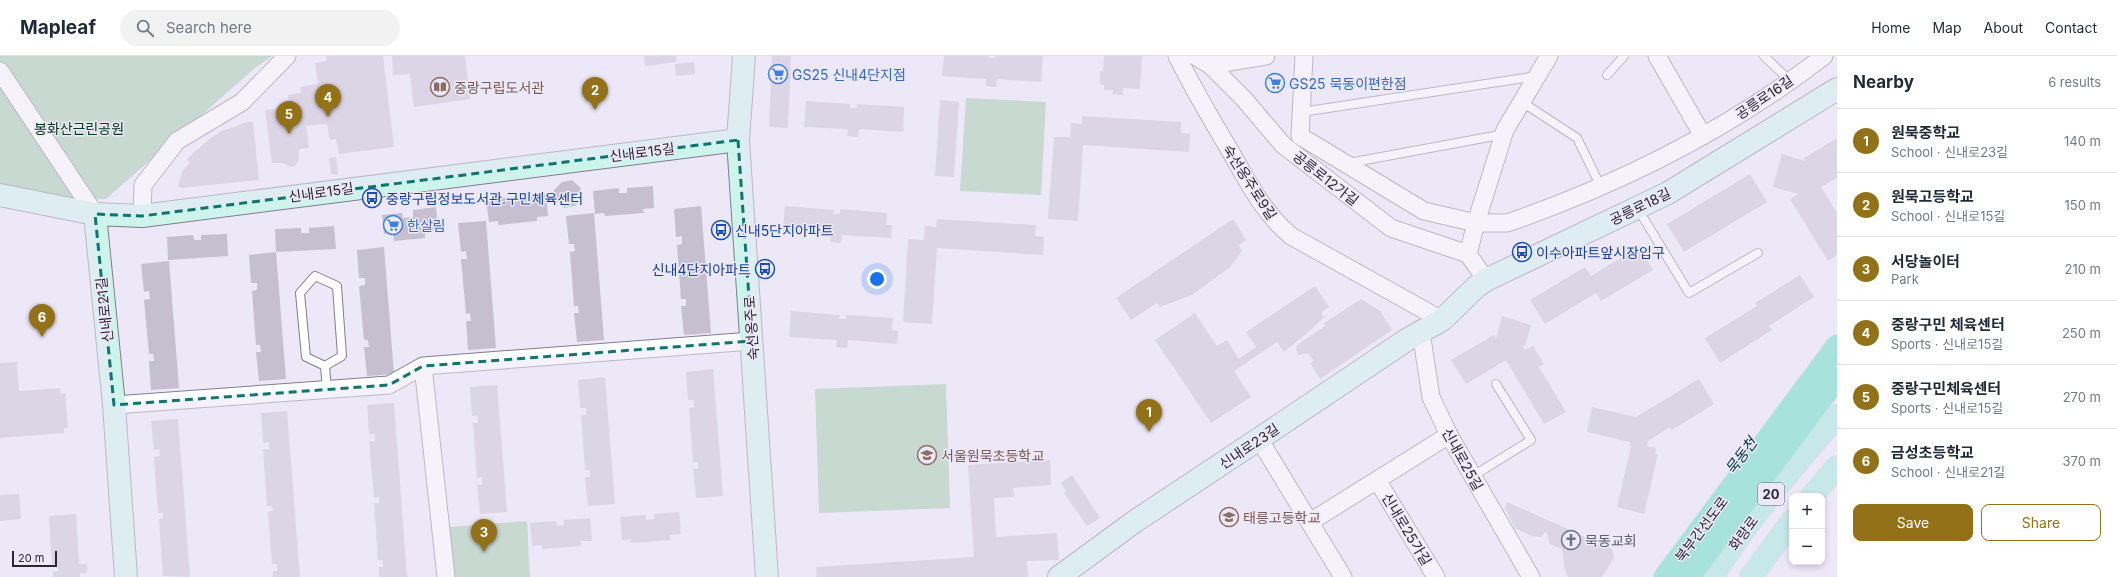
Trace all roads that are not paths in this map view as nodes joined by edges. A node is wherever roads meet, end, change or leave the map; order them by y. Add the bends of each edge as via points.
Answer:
1 (287, 56) edge
2 (744, 56) edge
3 (1176, 56) edge
4 (1195, 56) edge
5 (1266, 56) edge
6 (1304, 56) edge
7 (1549, 56) edge
8 (1624, 56) edge
9 (1764, 56) edge
10 (1659, 57) edge
11 (1818, 58) edge
12 (1210, 64) junction
13 (0, 71) edge
14 (1607, 74) dead end
15 (1538, 75) junction
16 (1790, 80) junction
17 (1837, 89) edge
18 (1522, 102) junction
19 (1302, 112) junction
20 (1505, 134) junction
21 (1703, 136) junction
22 (738, 140) junction
23 (1348, 164) junction
24 (1601, 186) junction
25 (0, 195) edge
26 (1638, 208) junction
27 (95, 214) junction
28 (142, 216) junction
29 (1476, 223) junction
30 (1758, 253) dead end
31 (1468, 254) junction
32 (1486, 280) junction
33 (1442, 320) junction
34 (1422, 332) junction
35 (752, 341) junction
36 (1837, 346) edge
37 (326, 366) junction
38 (423, 366) junction
39 (1837, 378) edge
40 (1496, 384) dead end
41 (327, 390) junction
42 (114, 405) junction
43 (1837, 416) edge
44 (1449, 435) junction
45 (1259, 439) junction
46 (1837, 467) edge
47 (1473, 476) junction
48 (1377, 480) junction
49 (1815, 493) edge
50 (1310, 522) junction
51 (1789, 525) edge
52 (1530, 576) edge
53 (126, 577) edge
54 (446, 577) edge
55 (767, 577) edge
56 (1059, 577) edge
57 (1343, 577) edge
58 (1436, 577) edge
59 (1665, 577) edge
60 (1689, 577) edge
61 (1712, 577) edge
62 (1751, 577) edge

1 - 28 street via 242,102 177,141 143,185
2 - 22 street, 숙선옹주로
3 - 33 street, 숙선옹주로9길 via 1244,175 1268,214 1278,225 1291,236
4 - 12 street
5 - 12 street
6 - 19 street, 공릉로12가길
7 - 15 street
8 - 14 lane
9 - 16 lane
10 - 21 street
11 - 16 street, 공릉로16길
12 - 31 street, 공릉로12가길 via 1283,145 1391,228
13 - 27 street, 신내로21길
15 - 18 street
15 - 19 lane
16 - 21 street, 공릉로16길
17 - 26 street, 공릉로18길 via 1719,162
18 - 20 street
18 - 24 lane via 1577,138
19 - 23 street, 공릉로12가길 via 1300,136
20 - 23 lane, 공릉로12가길
20 - 29 street
21 - 24 street, 공릉로16길
22 - 28 street, 신내로15길
22 - 35 street, 숙선옹주로
23 - 29 street, 공릉로12가길 via 1424,211
24 - 29 street, 공릉로16길 via 1507,223
25 - 27 street, 신내로15길
26 - 30 lane via 1689,293
26 - 32 street, 공릉로18길
27 - 28 street, 신내로15길
27 - 42 street, 신내로21길
29 - 31 street
31 - 32 street
32 - 33 street, 공릉로18길
33 - 34 street, 신내로23길
34 - 44 street, 신내로25길 via 1430,397
34 - 45 street, 신내로23길
35 - 38 street
35 - 55 street, 숙선옹주로
36 - 59 highway, 북부간선도로
37 - 37 lane via 342,356 337,286 314,276 300,293 306,357
37 - 41 lane
38 - 41 street via 389,386
38 - 54 street
39 - 60 highway, 북부간선도로
40 - 47 lane via 1531,440
41 - 42 street
42 - 53 street, 신내로21길
43 - 61 main road, 화랑로 / 20 via 1756,514
44 - 47 street, 신내로25길
44 - 48 street, 신내로25가길
45 - 50 street
45 - 56 street, 신내로23길 via 1134,522
46 - 49 main road
47 - 52 street, 신내로25길
48 - 50 street, 신내로25가길
48 - 58 street, 신내로25가길
50 - 57 street
51 - 62 main road, 20

